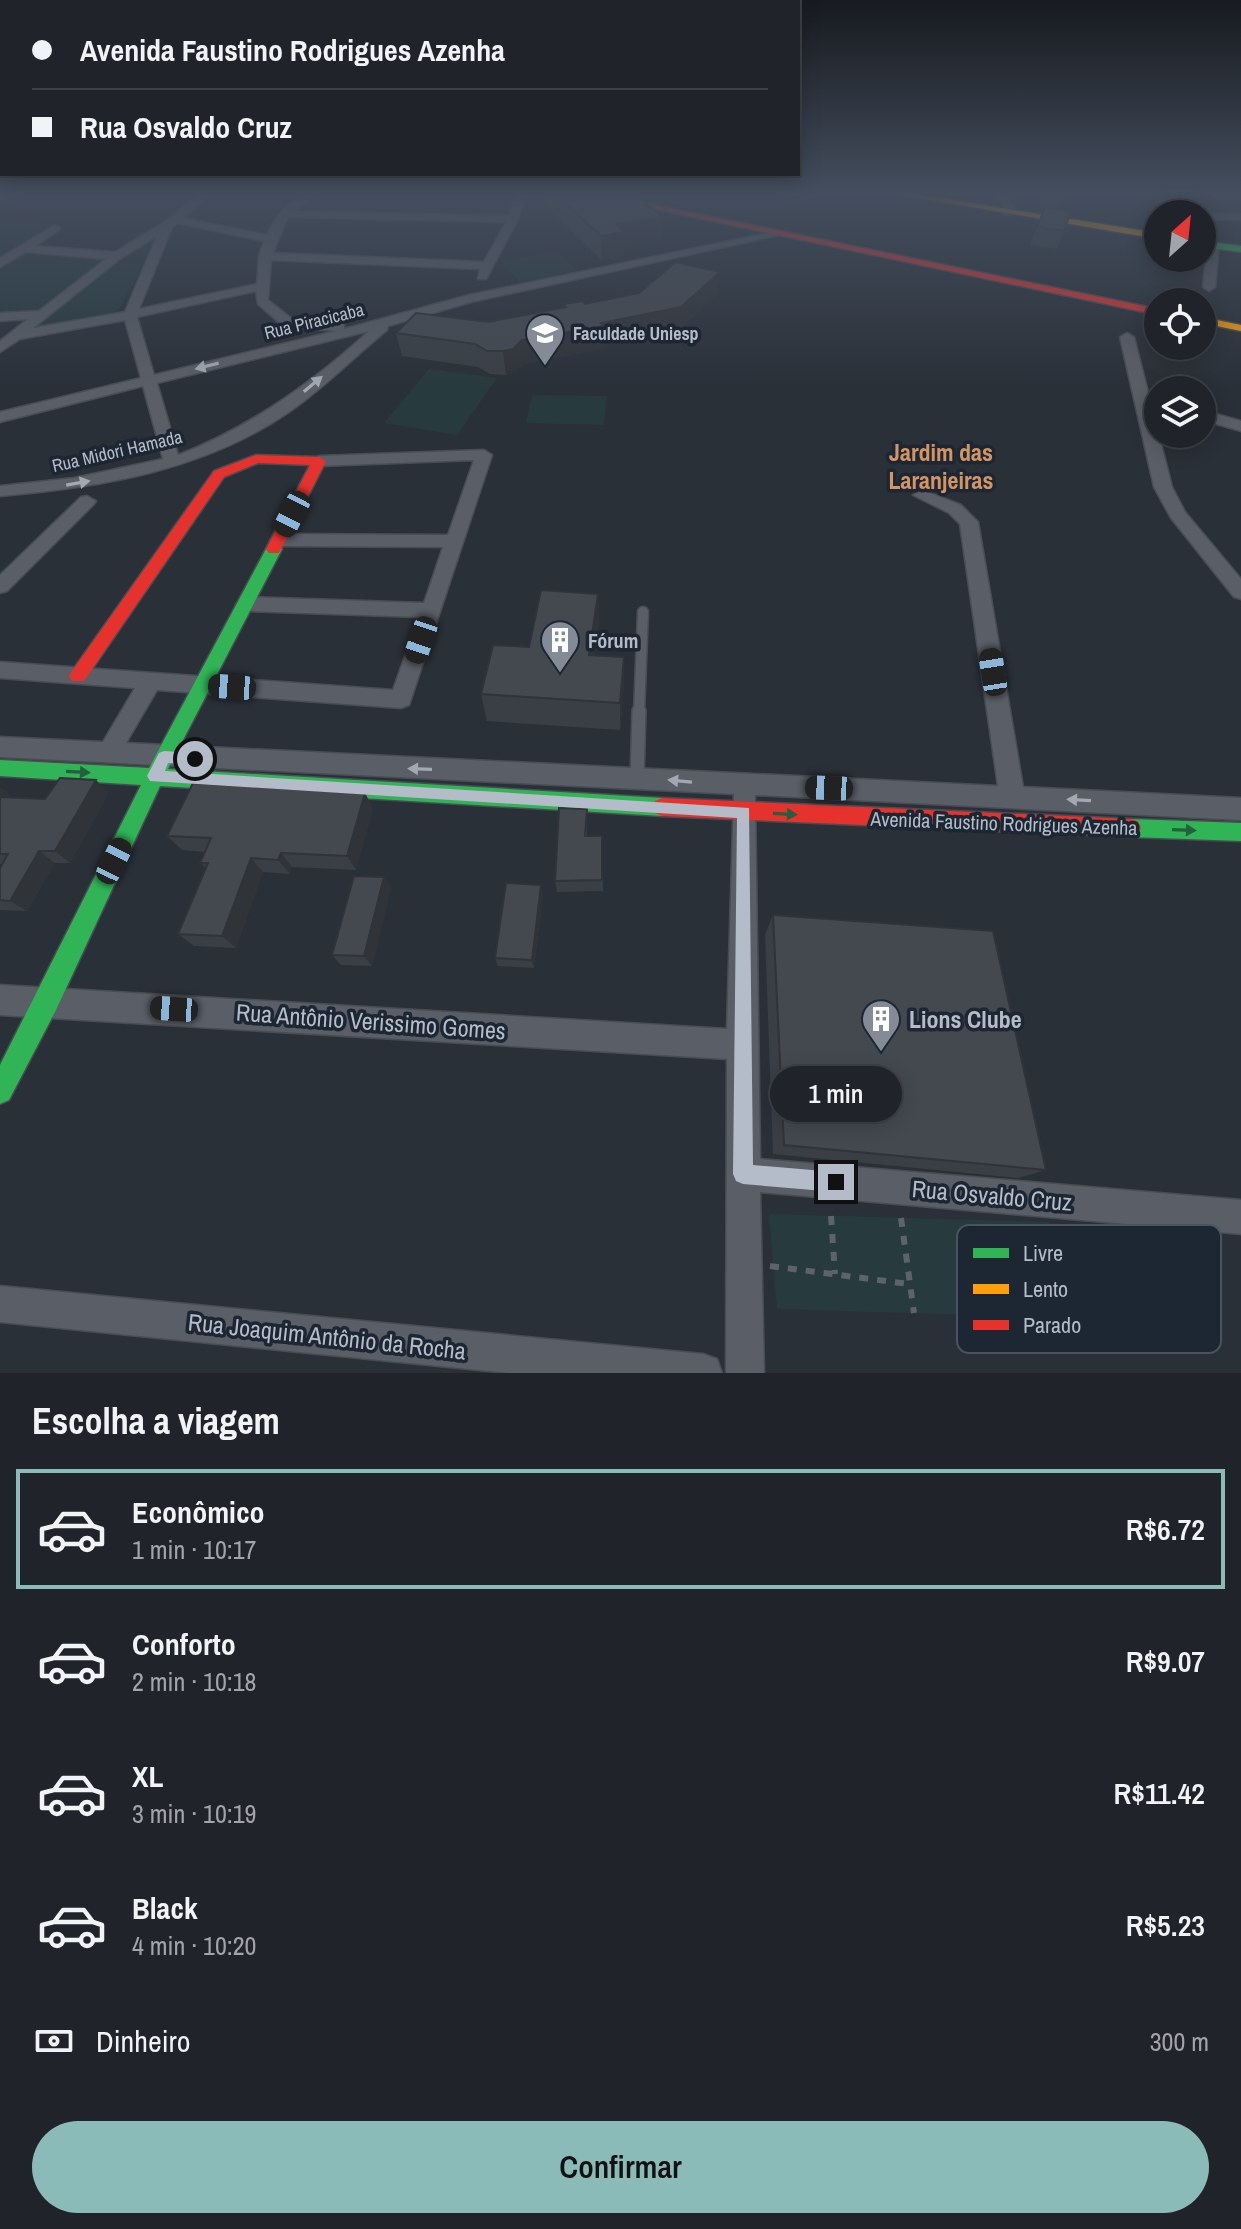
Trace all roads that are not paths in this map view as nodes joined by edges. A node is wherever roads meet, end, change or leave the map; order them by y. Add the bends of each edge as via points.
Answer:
1 (113, 259) edge
2 (154, 259) edge
3 (264, 259) edge
4 (334, 259) edge
5 (492, 259) edge
6 (659, 259) edge
7 (900, 259) edge
8 (488, 266) junction
9 (1208, 272) edge
10 (263, 286) junction
11 (1209, 287) dead end
12 (469, 299) junction
13 (1144, 309) edge
14 (39, 315) junction
15 (130, 315) junction
16 (0, 317) edge
17 (392, 319) junction
18 (1216, 323) edge
19 (364, 328) junction
20 (1241, 328) edge
21 (18, 335) junction
22 (1127, 337) dead end
23 (0, 348) edge
24 (150, 380) junction
25 (1144, 386) edge
26 (0, 417) edge
27 (1216, 419) edge
28 (1241, 426) edge
29 (1157, 448) edge
30 (319, 461) junction
31 (172, 463) junction
32 (0, 491) edge
33 (922, 495) dead end
34 (87, 501) dead end
35 (279, 540) junction
36 (455, 541) junction
37 (0, 586) edge
38 (1241, 592) edge
39 (246, 604) junction
40 (431, 610) junction
41 (643, 612) dead end
42 (0, 670) edge
43 (78, 676) junction
44 (151, 681) junction
45 (205, 685) junction
46 (0, 747) edge
47 (108, 754) junction
48 (160, 767) junction
49 (0, 768) edge
50 (637, 777) junction
51 (450, 782) junction
52 (1012, 796) junction
53 (744, 799) junction
54 (635, 806) junction
55 (1241, 809) edge
56 (1241, 832) edge
57 (0, 1000) edge
58 (47, 1001) junction
59 (742, 1045) junction
60 (0, 1091) edge
61 (743, 1174) junction
62 (1241, 1217) edge
63 (0, 1304) edge
64 (703, 1373) edge
65 (745, 1373) edge

1 - 14 street
2 - 15 street
3 - 10 street
4 - 8 street
5 - 8 street
6 - 12 street, Rua Piracicaba
7 - 13 street
8 - 12 street
9 - 11 street
10 - 15 street
10 - 19 street via 262,301 288,323
12 - 17 street, Rua Piracicaba
14 - 16 street
14 - 21 street
15 - 21 street
15 - 24 street
17 - 19 street, Rua Piracicaba
31 -> 17 street, Rua Midori Hamada via 224,443 284,408
18 - 20 street
19 -> 24 street, Rua Piracicaba
21 - 23 street
22 - 25 street
24 - 26 street, Rua Piracicaba
24 - 31 street
27 - 28 street
29 - 38 street via 1163,487 1177,514
30 - 35 street
30 - 36 street via 484,455
30 - 43 street via 256,459 219,474
32 -> 31 street, Rua Midori Hamada via 67,485
33 - 52 street via 955,509 969,522
34 - 37 street
35 - 36 street
35 - 39 street
36 - 40 street
39 - 40 street
39 - 45 street
40 - 45 street via 401,699
41 - 50 lane
42 - 43 street
43 - 44 street
44 - 45 street
44 - 47 street
45 - 48 street
46 - 47 street, Avenida Faustino Rodrigues Azenha
47 - 48 street, Avenida Faustino Rodrigues Azenha
49 -> 48 street, Avenida Faustino Rodrigues Azenha
48 - 51 street, Avenida Faustino Rodrigues Azenha
48 - 58 street
50 - 51 street, Avenida Faustino Rodrigues Azenha
53 -> 50 street, Avenida Faustino Rodrigues Azenha
50 - 54 lane
51 - 54 street, Avenida Faustino Rodrigues Azenha
52 - 53 street, Avenida Faustino Rodrigues Azenha
55 -> 52 street, Avenida Faustino Rodrigues Azenha
53 - 54 street, Avenida Faustino Rodrigues Azenha
53 -> 56 street, Avenida Faustino Rodrigues Azenha
53 - 59 street
57 - 58 street, Rua Antônio Verissimo Gomes
58 - 59 street, Rua Antônio Verissimo Gomes
58 - 60 street
59 - 61 street
61 - 62 street, Rua Osvaldo Cruz
61 - 65 street
63 - 64 street, Rua Joaquim Antônio da Rocha

